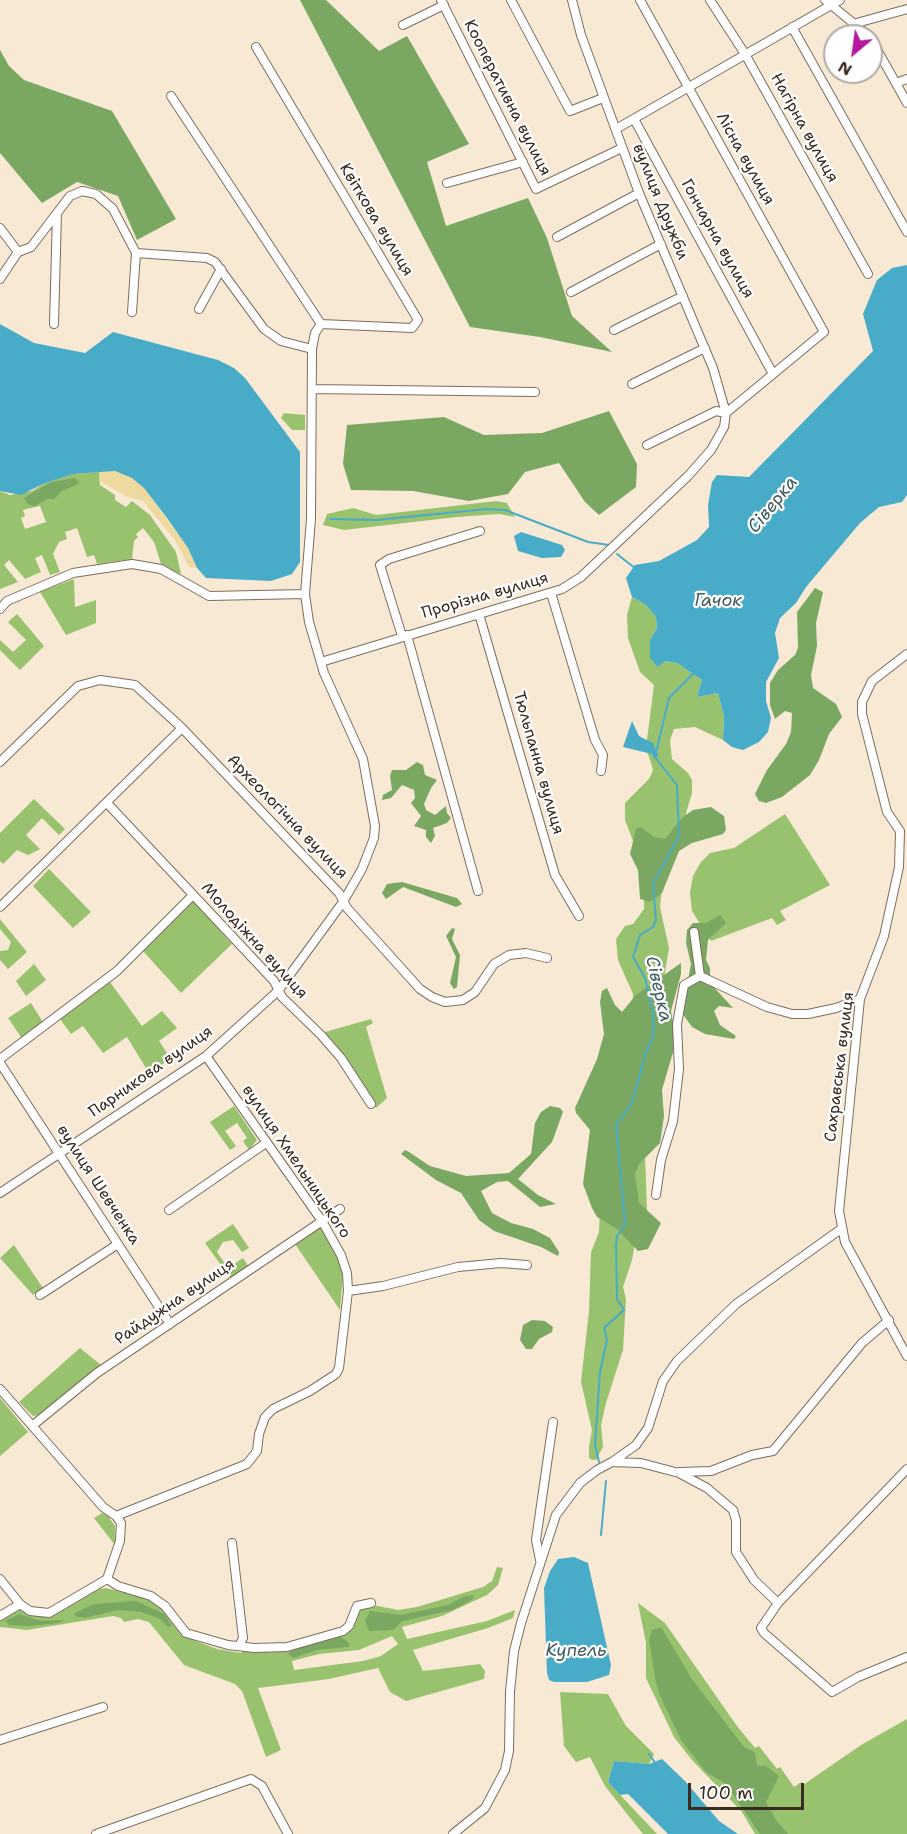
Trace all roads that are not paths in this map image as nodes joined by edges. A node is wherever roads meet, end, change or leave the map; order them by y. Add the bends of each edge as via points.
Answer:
1 (511, 0) edge
2 (572, 0) edge
3 (640, 0) edge
4 (710, 0) edge
5 (840, 0) edge
6 (827, 2) edge
7 (442, 3) edge
8 (907, 9) edge
9 (853, 24) joint
10 (403, 26) dead end
11 (792, 27) junction
12 (256, 47) dead end
13 (746, 53) junction
14 (883, 60) edge
15 (907, 79) edge
16 (896, 83) junction
17 (688, 87) junction
18 (171, 96) dead end
19 (603, 98) junction
20 (907, 103) edge
21 (634, 119) junction
22 (615, 129) junction
23 (622, 148) junction
24 (523, 162) junction
25 (447, 183) dead end
26 (639, 194) junction
27 (57, 209) junction
28 (0, 228) edge
29 (907, 231) edge
30 (557, 237) dead end
31 (661, 244) junction
32 (18, 252) junction
33 (136, 253) junction
34 (221, 269) junction
35 (868, 274) dead end
36 (0, 279) edge
37 (571, 292) dead end
38 (683, 296) junction
39 (199, 309) dead end
40 (132, 312) dead end
41 (54, 324) dead end
42 (321, 324) junction
43 (614, 330) dead end
44 (705, 348) junction
45 (312, 349) junction
46 (773, 374) junction
47 (632, 384) dead end
48 (313, 389) junction
49 (535, 392) dead end
50 (726, 413) junction
51 (647, 445) dead end
52 (480, 531) dead end
53 (551, 593) junction
54 (305, 594) junction
55 (0, 609) edge
56 (478, 614) junction
57 (404, 635) junction
58 (907, 654) edge
59 (321, 662) junction
60 (182, 728) junction
61 (0, 762) edge
62 (601, 771) dead end
63 (107, 803) junction
64 (903, 829) edge
65 (478, 891) dead end
66 (193, 895) junction
67 (343, 902) junction
68 (0, 907) edge
69 (579, 916) dead end
70 (694, 932) dead end
71 (547, 958) dead end
72 (700, 976) junction
73 (278, 991) junction
74 (860, 999) junction
75 (206, 1056) junction
76 (0, 1061) edge
77 (371, 1104) dead end
78 (266, 1143) junction
79 (61, 1153) junction
80 (0, 1193) edge
81 (656, 1196) dead end
82 (340, 1209) dead end
83 (169, 1210) dead end
84 (322, 1221) junction
85 (841, 1229) junction
86 (118, 1244) junction
87 (527, 1265) dead end
88 (348, 1291) junction
89 (40, 1295) dead end
90 (889, 1320) junction
91 (170, 1324) junction
92 (907, 1356) edge
93 (0, 1389) edge
94 (553, 1422) dead end
95 (32, 1426) junction
96 (612, 1462) junction
97 (907, 1469) edge
98 (679, 1473) junction
99 (116, 1516) junction
100 (232, 1543) dead end
101 (540, 1564) junction
102 (0, 1579) edge
103 (107, 1579) junction
104 (371, 1603) dead end
105 (778, 1603) junction
106 (20, 1604) junction
107 (0, 1616) edge
108 (240, 1646) junction
109 (907, 1657) edge
110 (103, 1707) dead end
111 (0, 1740) edge
112 (96, 1834) edge
113 (288, 1834) edge
114 (453, 1834) edge

1 - 19 street via 570,111
2 - 19 street, вулиця Дружби
3 - 17 street, Лісна вулиця
4 - 13 street, Нагірна вулиця
5 - 6 street
6 - 9 street
6 - 11 street
7 - 10 street
7 - 24 street, Кооперативна вулиця
8 - 9 street
11 - 13 street
11 - 29 street
12 - 42 street, Квіткова вулиця via 418,320 412,328
13 - 17 street
13 - 35 street, Нагірна вулиця
14 - 16 street
15 - 16 street
16 - 20 street
17 - 21 street
17 - 46 street, Лісна вулиця via 824,333
18 - 42 street
19 - 22 street, вулиця Дружби
21 - 22 street
21 - 46 street, Гончарна вулиця
22 - 23 street, вулиця Дружби
23 - 24 street, Кооперативна вулиця via 538,190
23 - 26 street, вулиця Дружби
24 - 25 street
26 - 30 street
26 - 31 street, вулиця Дружби
27 - 32 street via 31,247
27 - 33 street via 76,193 96,194 113,209
27 - 41 street
28 - 32 street
31 - 37 street
31 - 38 street, вулиця Дружби
32 - 36 street
33 - 34 street via 207,258
33 - 40 street
34 - 39 street
34 - 45 street via 264,329 281,341
38 - 43 street
38 - 44 street, вулиця Дружби
42 - 45 street
44 - 47 street
44 - 50 street, вулиця Дружби
45 - 48 street
46 - 50 street
48 - 49 street
48 - 54 street, Парникова вулиця via 311,519
50 - 51 street via 716,411
50 - 53 street, Прорізна вулиця via 724,427 711,450 688,476 581,577
52 - 57 street via 388,559 380,566
53 - 56 street, Прорізна вулиця
53 - 62 street via 595,740 603,755
54 - 55 street via 209,596 161,569 132,564 73,573 26,592
54 - 59 street, Парникова вулиця
56 - 57 street, Прорізна вулиця
56 - 69 street, Тюльпанна вулиця via 555,874
57 - 59 street, Прорізна вулиця
57 - 65 street
58 - 64 street, Сахравська вулиця via 872,681 862,702 887,812
59 - 67 street, Парникова вулиця via 363,759 374,810 374,838 369,854
60 - 61 street, Археологічна вулиця via 135,684 100,680 74,688
60 - 63 street
60 - 67 street, Археологічна вулиця via 339,893
63 - 66 street, Молодіжна вулиця
63 - 68 street
64 - 74 street, Сахравська вулиця via 891,913
66 - 73 street, Молодіжна вулиця via 274,981
66 - 76 street via 117,971
67 - 71 street, Археологічна вулиця via 420,989 446,1002 463,1000 476,992 494,964 509,955 526,953
67 - 73 street, Парникова вулиця
70 - 72 street
72 - 74 street via 767,1007 792,1014 817,1012
72 - 81 street via 684,985 677,1024 679,1069 673,1121 661,1160
73 - 75 street, Парникова вулиця
73 - 77 street, Молодіжна вулиця via 341,1058
74 - 85 street, Сахравська вулиця via 839,1192
75 - 78 street, вулиця Хмельницького
75 - 79 street, Парникова вулиця
76 - 79 street, вулиця Шевченка
78 - 83 street
78 - 84 street, вулиця Хмельницького
79 - 80 street, Парникова вулиця
79 - 86 street, вулиця Шевченка
82 - 84 street, Райдужна вулиця
84 - 88 street, вулиця Хмельницького via 344,1264
84 - 91 street, Райдужна вулиця
85 - 90 street, Сахравська вулиця via 844,1242
85 - 96 street via 736,1304 677,1361 663,1381 648,1428 636,1445
86 - 89 street
86 - 91 street, вулиця Шевченка
87 - 88 street via 458,1267
88 - 99 street, вулиця Хмельницького via 336,1374 273,1409 247,1464
90 - 92 street, Сахравська вулиця
90 - 98 street via 862,1342 773,1451 711,1470
91 - 95 street, Райдужна вулиця via 97,1373
93 - 95 street
94 - 101 street via 536,1540
95 - 99 street via 103,1507
96 - 98 street via 640,1462
96 - 101 street via 587,1477 564,1503 549,1530
97 - 105 street
98 - 105 street via 707,1488 733,1510 735,1552 754,1580
99 - 103 street via 120,1541 116,1562
100 - 108 street via 243,1638
101 - 114 street via 514,1650 505,1770 485,1808
102 - 106 street
103 - 106 street via 49,1613 30,1611
103 - 108 street via 152,1596 186,1633
104 - 108 street via 357,1606 349,1626 342,1631 287,1647
105 - 109 street via 761,1628 764,1633 832,1692
106 - 107 street
110 - 111 street
112 - 113 street via 251,1779 262,1786

